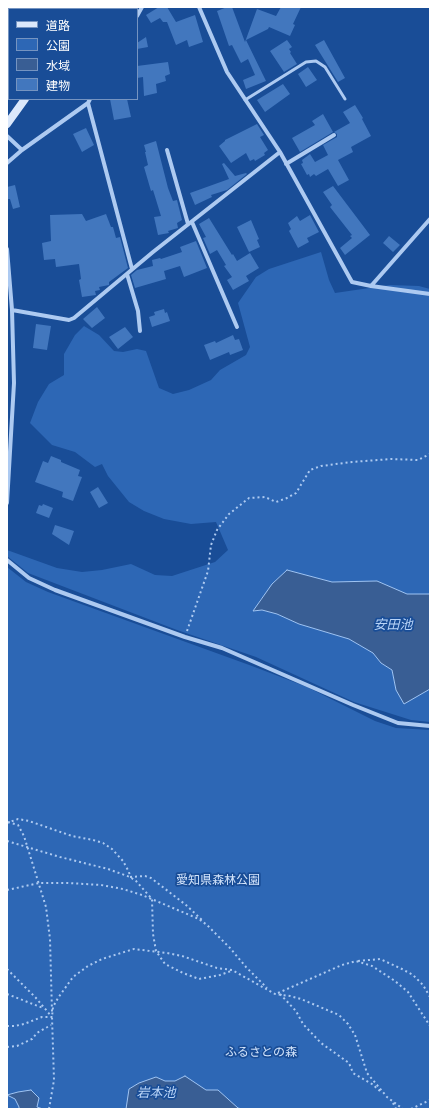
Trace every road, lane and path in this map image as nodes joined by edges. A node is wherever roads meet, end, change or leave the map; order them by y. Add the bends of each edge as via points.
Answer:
1 (199, 7) edge
2 (345, 99) dead end
3 (24, 100) edge
4 (245, 100) junction
5 (89, 101) edge
6 (7, 124) edge
7 (334, 135) dead end
8 (7, 136) edge
9 (22, 150) junction
10 (168, 150) dead end
11 (280, 152) junction
12 (7, 163) edge
13 (286, 164) junction
14 (430, 219) edge
15 (190, 223) junction
16 (7, 249) edge
17 (132, 269) junction
18 (127, 274) junction
19 (9, 285) edge
20 (371, 286) junction
21 (430, 294) edge
22 (12, 310) junction
23 (237, 327) dead end
24 (140, 331) dead end
25 (430, 454) edge
26 (7, 503) edge
27 (7, 560) edge
28 (185, 637) junction
29 (430, 726) edge
30 (7, 823) edge
31 (7, 841) edge
32 (27, 847) junction
33 (130, 877) junction
34 (39, 883) junction
35 (7, 890) edge
36 (152, 899) junction
37 (208, 925) junction
38 (156, 951) junction
39 (356, 961) junction
40 (7, 969) edge
41 (232, 970) junction
42 (269, 990) junction
43 (7, 994) edge
44 (275, 994) junction
45 (279, 994) junction
46 (430, 997) edge
47 (44, 1008) junction
48 (52, 1017) junction
49 (52, 1025) junction
50 (7, 1026) edge
51 (430, 1026) edge
52 (7, 1047) edge
53 (387, 1097) junction
54 (430, 1100) edge
55 (392, 1102) junction
56 (49, 1109) edge
57 (396, 1109) edge
58 (403, 1109) edge
59 (411, 1109) edge

1 - 4 street via 227,72
2 - 4 lane via 325,67 316,60 306,62
3 - 6 street
4 - 11 street
5 - 9 street
5 - 17 street
7 - 13 street
8 - 9 street
9 - 12 street
10 - 15 street
11 - 13 street
11 - 15 street
13 - 20 street via 352,282
14 - 20 street
15 - 17 street
15 - 23 street
16 - 19 street
17 - 18 street
18 - 22 street via 69,320
18 - 24 street via 138,310
19 - 22 street
20 - 21 street
22 - 26 street via 14,383
25 - 28 path via 418,460 392,459 321,466 310,470 296,493 287,498 276,502 265,497 249,498 238,506 217,530 208,571
27 - 28 street via 29,578 55,590
28 - 29 street via 222,648 398,723
30 - 32 path via 18,824
30 - 33 path via 29,821 72,836 103,843 123,861
31 - 32 path
32 - 33 path
32 - 34 path
33 - 36 path
33 - 37 path via 151,878
34 - 35 path
34 - 36 path via 123,888
34 - 48 path via 49,924
36 - 37 path
36 - 38 path
37 - 42 path
38 - 41 path
38 - 41 path via 165,964 199,979
38 - 48 path via 134,949 88,966 73,977 64,989 53,1008
39 - 44 path
39 - 46 path via 380,959 396,966 413,975
39 - 51 path via 372,966 408,992
40 - 47 path
41 - 42 path
42 - 44 path
43 - 47 path
44 - 45 path
45 - 53 path via 321,1043 349,1063 353,1073
45 - 53 path via 301,999 339,1015 355,1035 367,1073
47 - 48 path
48 - 49 path
48 - 50 path
49 - 52 path via 37,1032 32,1039 17,1046
49 - 56 path via 54,1080
53 - 55 path
54 - 59 path
55 - 57 path
55 - 58 path

